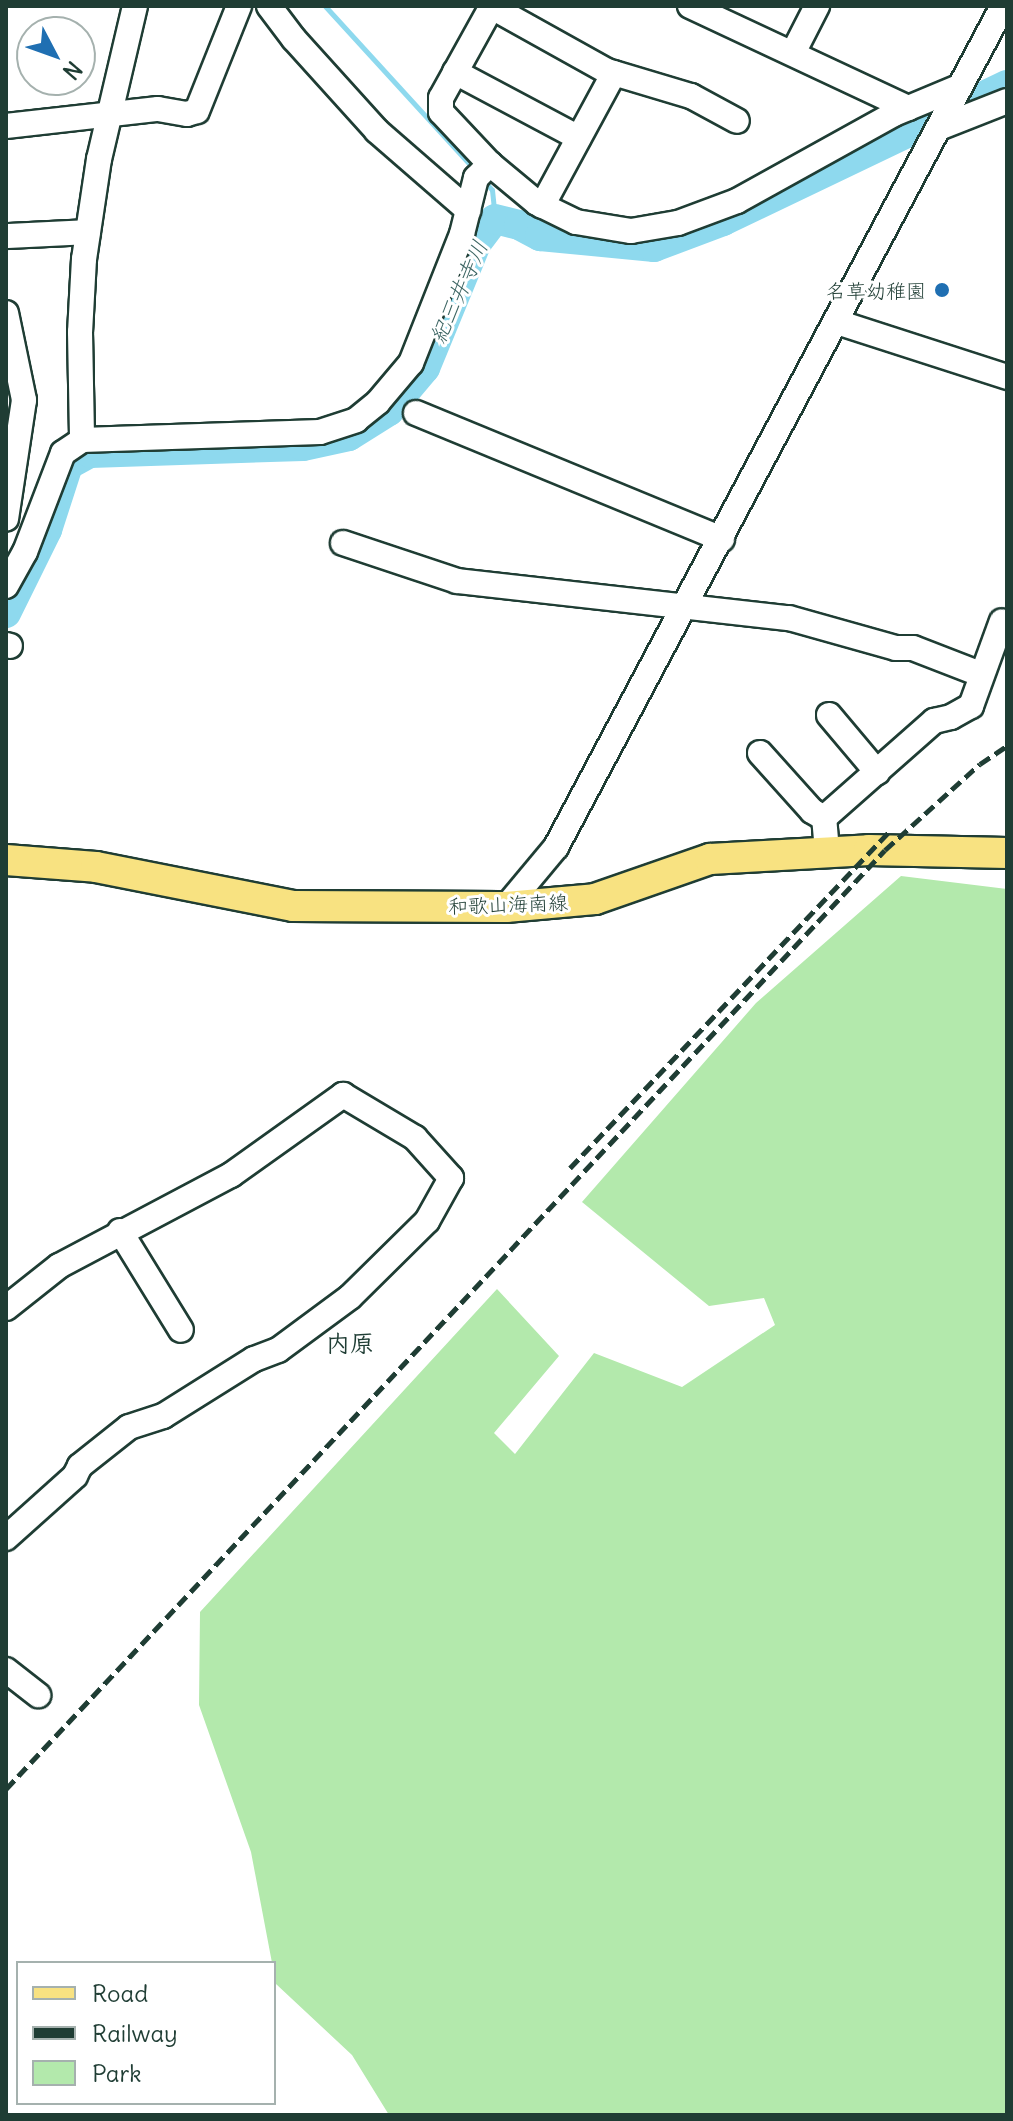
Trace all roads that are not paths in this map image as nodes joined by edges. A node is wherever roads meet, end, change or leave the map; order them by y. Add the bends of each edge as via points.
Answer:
1 (135, 6) edge
2 (239, 6) edge
3 (269, 6) edge
4 (690, 6) edge
5 (817, 6) edge
6 (1003, 6) edge
7 (492, 7) edge
8 (793, 53) junction
9 (455, 72) junction
10 (614, 73) junction
11 (958, 90) junction
12 (1007, 101) edge
13 (908, 108) junction
14 (110, 116) junction
15 (737, 121) dead end
16 (6, 126) edge
17 (941, 127) junction
18 (579, 138) junction
19 (484, 170) junction
20 (542, 206) junction
21 (468, 210) junction
22 (88, 232) junction
23 (6, 236) edge
24 (6, 314) edge
25 (837, 322) junction
26 (1007, 377) edge
27 (416, 413) dead end
28 (82, 440) junction
29 (6, 519) edge
30 (722, 539) junction
31 (343, 543) dead end
32 (6, 586) edge
33 (686, 605) junction
34 (1002, 621) dead end
35 (980, 674) junction
36 (829, 715) dead end
37 (760, 753) dead end
38 (877, 772) junction
39 (824, 818) junction
40 (827, 851) junction
41 (1007, 853) edge
42 (6, 860) edge
43 (506, 907) junction
44 (120, 1231) junction
45 (6, 1308) edge
46 (181, 1330) dead end
47 (6, 1538) edge
48 (6, 1670) edge
49 (38, 1695) dead end

1 - 14 street
2 - 14 street via 197,111 158,109
3 - 21 street via 377,131
4 - 8 street
5 - 8 street
6 - 11 street
7 - 9 street
7 - 10 street
8 - 13 street
9 - 18 street
9 - 19 street via 441,98 441,112
10 - 15 street via 691,96
10 - 18 street
11 - 13 street
11 - 17 street
12 - 17 street
13 - 20 street via 737,201 678,223 631,231 576,222
14 - 16 street
14 - 22 street
17 - 25 street
18 - 20 street
19 - 20 street
19 - 21 street
21 - 28 street via 411,363 356,420 320,432
22 - 23 street
22 - 28 street via 80,332
24 - 29 street via 24,400
25 - 26 street
25 - 30 street
27 - 30 street
28 - 32 street via 63,453 25,552
30 - 33 street
31 - 33 street via 457,581
33 - 35 street via 789,618 913,648
33 - 43 street via 556,847
34 - 35 street
35 - 38 street via 971,706 934,721
36 - 38 street
37 - 39 street
38 - 39 street
39 - 40 street
40 - 41 main road, 和歌山海南線
40 - 43 main road, 和歌山海南線 via 710,859 595,899
42 - 43 main road, 和歌山海南線 via 96,867 293,906
44 - 45 street via 59,1266
44 - 46 street
44 - 47 street via 231,1175 343,1095 415,1138 451,1178 427,1221 350,1297 278,1350 254,1359 163,1416 129,1427
48 - 49 street

